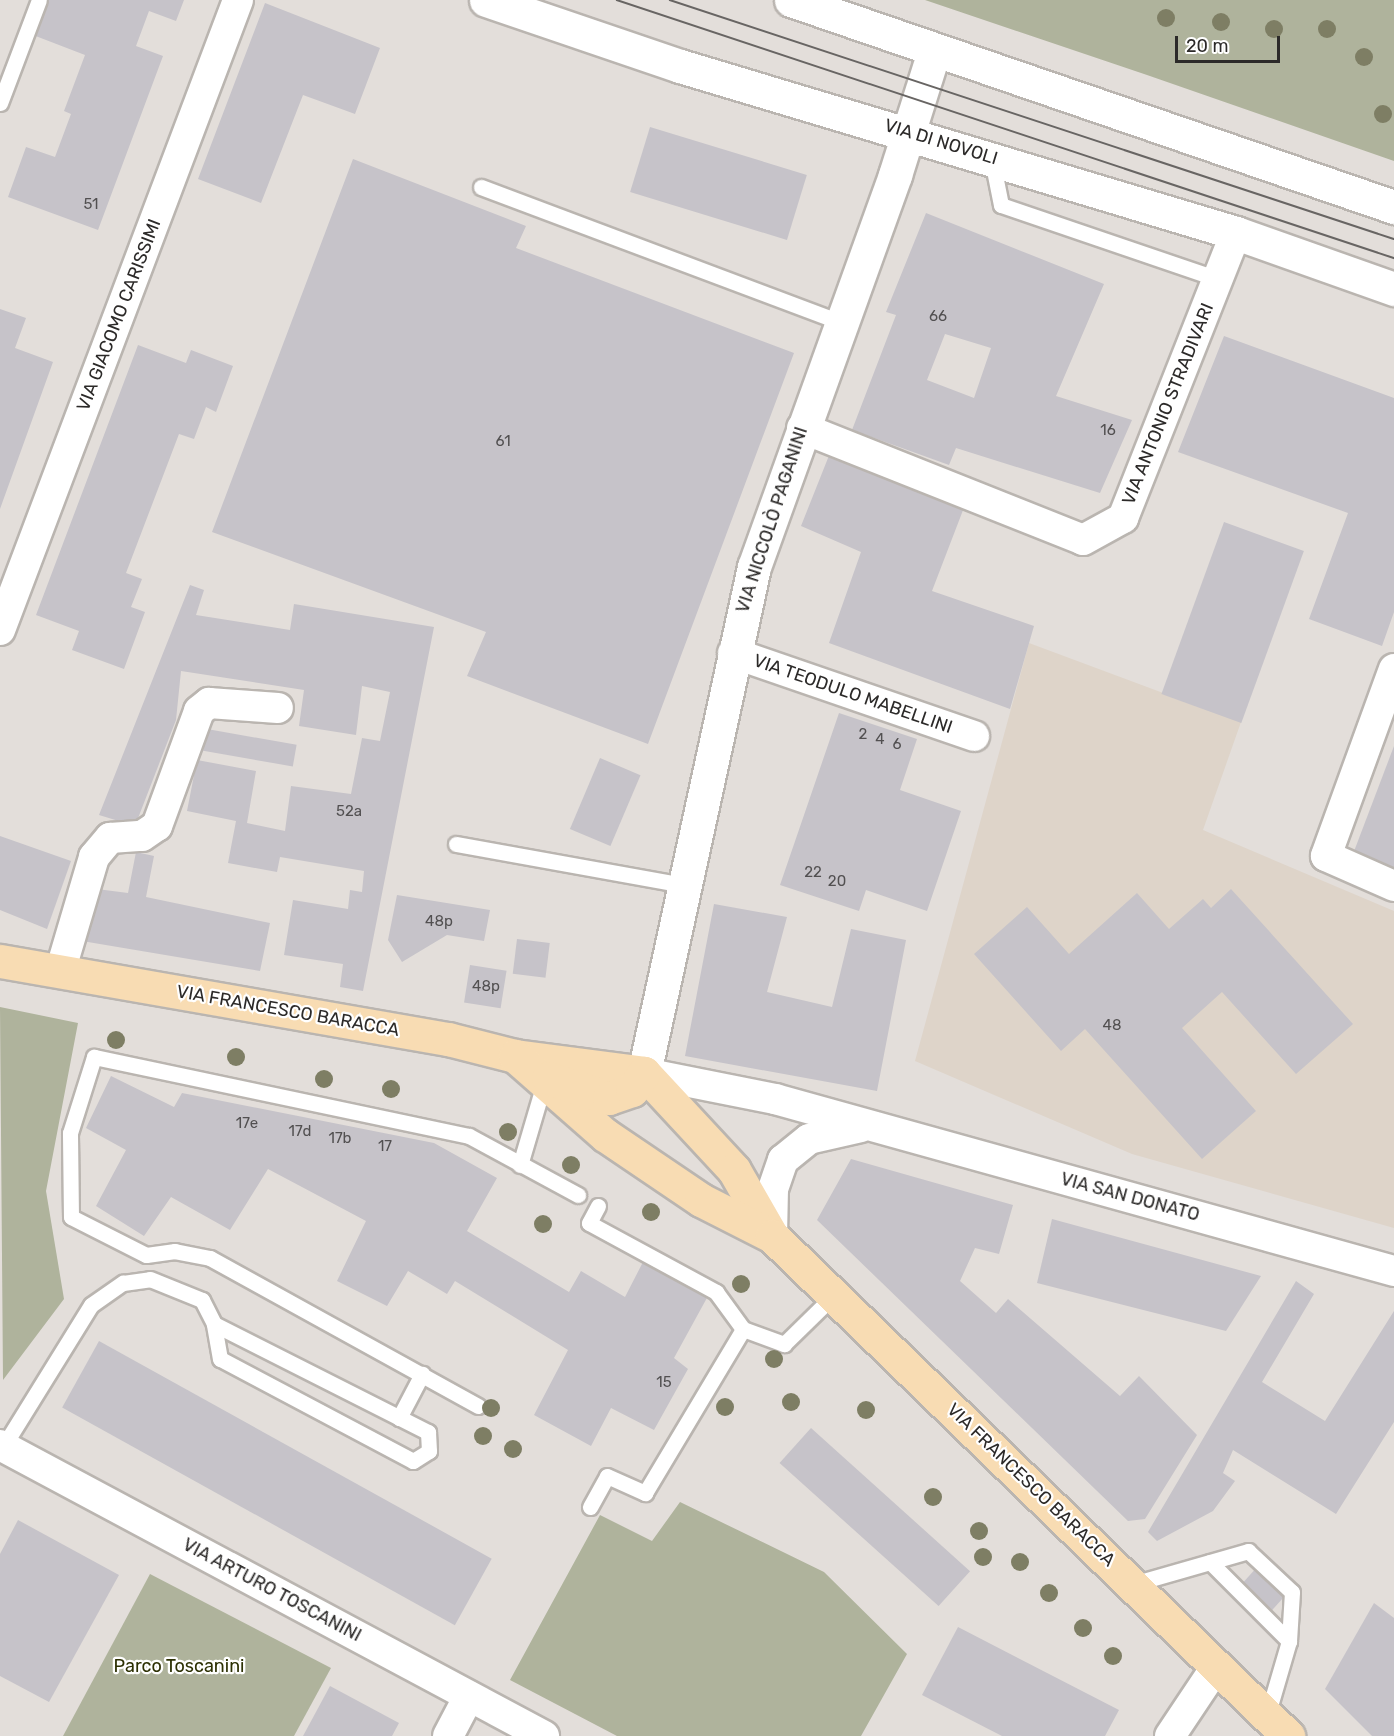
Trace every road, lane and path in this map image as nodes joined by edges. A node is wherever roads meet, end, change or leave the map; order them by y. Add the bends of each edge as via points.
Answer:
1 (39, 0) edge
2 (238, 0) edge
3 (486, 0) edge
4 (792, 0) edge
5 (934, 51) junction
6 (0, 103) edge
7 (908, 132) junction
8 (991, 157) junction
9 (481, 187) dead end
10 (1394, 207) edge
11 (1236, 234) junction
12 (1218, 279) junction
13 (1394, 289) edge
14 (841, 322) junction
15 (802, 428) junction
16 (0, 630) edge
17 (733, 653) junction
18 (1394, 669) edge
19 (278, 708) dead end
20 (974, 736) dead end
21 (456, 844) dead end
22 (685, 885) junction
23 (1394, 886) edge
24 (0, 961) edge
25 (60, 972) junction
26 (515, 1056) junction
27 (644, 1073) junction
28 (545, 1077) junction
29 (864, 1126) junction
30 (520, 1165) junction
31 (578, 1196) dead end
32 (598, 1206) dead end
33 (772, 1236) junction
34 (160, 1253) junction
35 (1394, 1271) edge
36 (159, 1280) junction
37 (834, 1295) junction
38 (214, 1324) junction
39 (743, 1329) junction
40 (422, 1374) junction
41 (478, 1406) dead end
42 (399, 1418) junction
43 (1, 1448) edge
44 (590, 1508) dead end
45 (1210, 1562) junction
46 (1132, 1584) junction
47 (1289, 1641) junction
48 (1216, 1667) junction
49 (469, 1696) junction
50 (1277, 1726) edge
51 (448, 1736) edge
52 (544, 1736) edge
53 (1170, 1736) edge

1 - 6 lane
2 - 16 street, VIA GIACOMO CARISSIMI
3 - 7 street, VIA DI NOVOLI via 680,66
4 - 5 street
5 - 7 street, VIA NICCOLÒ PAGANINI
5 - 10 street
7 - 8 street, VIA DI NOVOLI
7 - 14 street, VIA NICCOLÒ PAGANINI
8 - 11 street, VIA DI NOVOLI
8 - 12 lane via 1001,205
9 - 14 lane
11 - 12 street, VIA ANTONIO STRADIVARI
11 - 13 street, VIA DI NOVOLI
12 - 15 street, VIA ANTONIO STRADIVARI via 1123,518 1083,540
14 - 15 street, VIA NICCOLÒ PAGANINI
15 - 17 street, VIA NICCOLÒ PAGANINI via 754,567
17 - 20 street, VIA TEODULO MABELLINI
17 - 22 street, VIA NICCOLÒ PAGANINI
18 - 23 street via 1326,856
19 - 25 street via 209,703 198,711 157,826 142,836 110,838 94,857
21 - 22 lane
22 - 27 street, VIA NICCOLÒ PAGANINI
24 - 25 main road, VIA FRANCESCO BARACCA
25 - 26 main road, VIA FRANCESCO BARACCA
26 - 27 main road, VIA FRANCESCO BARACCA
26 - 28 main road, VIA FRANCESCO BARACCA
27 - 28 main road, VIA FRANCESCO BARACCA via 632,1090 609,1098
27 - 29 street, VIA FRANCESCO BARACCA via 775,1099
27 - 33 main road, VIA FRANCESCO BARACCA via 734,1170
28 - 30 lane
28 - 33 main road, VIA FRANCESCO BARACCA via 605,1135 701,1200
29 - 33 street via 809,1139 783,1160 773,1189
29 - 35 street, VIA SAN DONATO
30 - 31 lane
30 - 34 lane via 469,1136 93,1057 70,1133 71,1217 146,1254
32 - 39 lane via 589,1223 716,1292
33 - 37 main road, VIA FRANCESCO BARACCA
34 - 36 lane
34 - 40 lane via 210,1258
36 - 38 lane via 202,1300
36 - 43 lane via 123,1283 91,1305
37 - 39 lane via 784,1344
37 - 46 main road, VIA FRANCESCO BARACCA
38 - 42 lane
38 - 42 lane via 220,1359 413,1461 422,1458 431,1440 428,1432
39 - 44 lane via 645,1493 607,1476
40 - 41 lane
40 - 42 lane
43 - 49 street, VIA ARTURO TOSCANINI
45 - 46 lane
45 - 47 lane
45 - 47 lane via 1248,1551 1292,1592
46 - 48 main road, VIA FRANCESCO BARACCA
47 - 50 lane
48 - 50 main road, VIA FRANCESCO BARACCA
48 - 53 street
49 - 51 street
49 - 52 street, VIA ARTURO TOSCANINI

